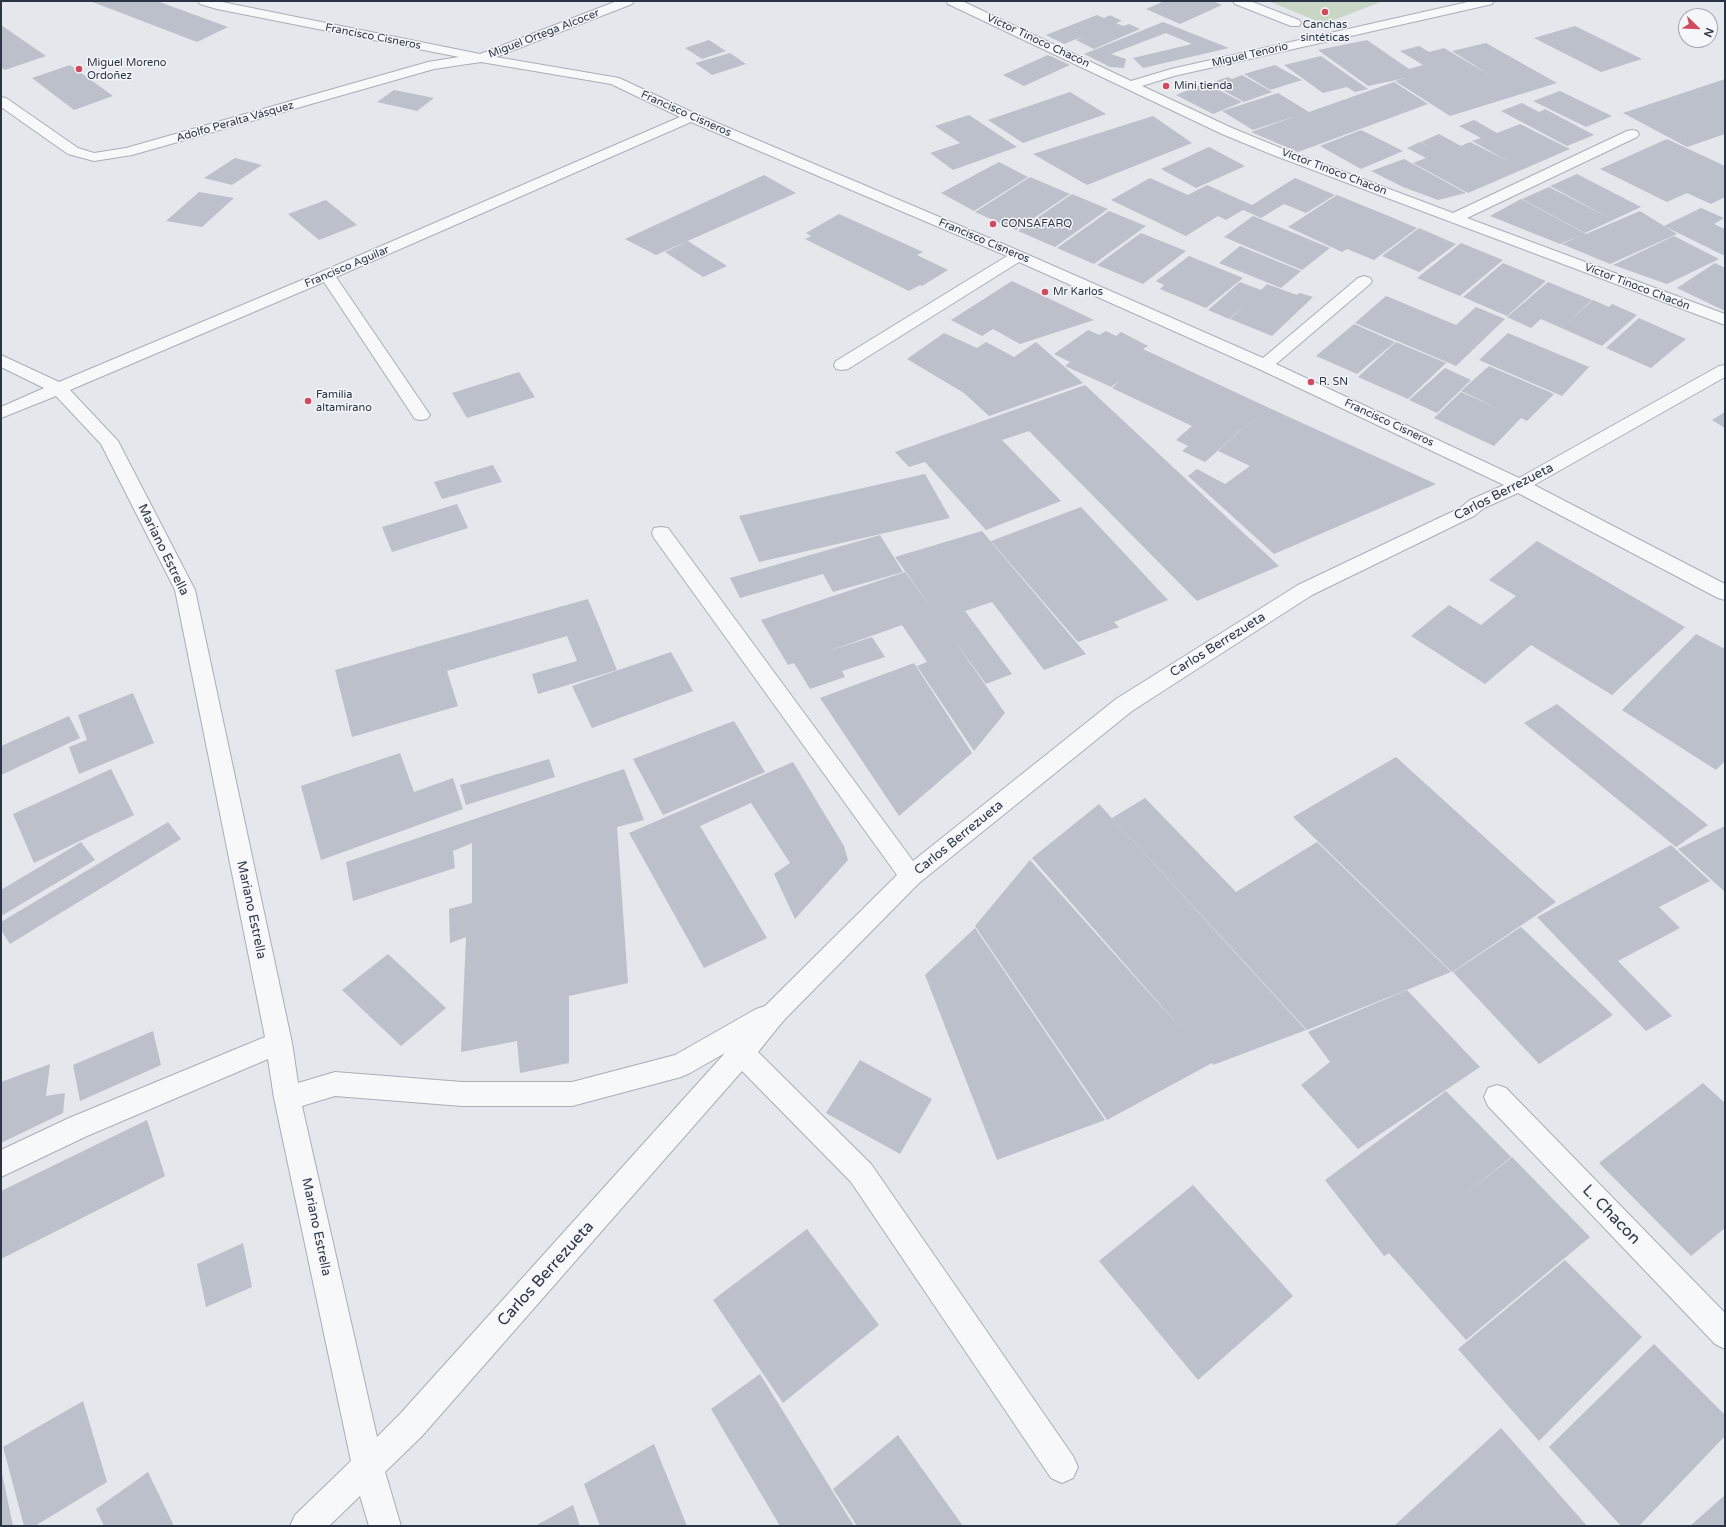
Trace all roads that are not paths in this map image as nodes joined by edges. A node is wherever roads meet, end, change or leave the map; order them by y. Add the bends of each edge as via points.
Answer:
1 (204, 1) edge
2 (628, 1) edge
3 (952, 1) edge
4 (1239, 1) edge
5 (1488, 1) edge
6 (1294, 23) dead end
7 (482, 58) junction
8 (1130, 85) junction
9 (1, 102) edge
10 (691, 117) junction
11 (1632, 134) dead end
12 (1454, 218) junction
13 (1018, 256) junction
14 (326, 276) junction
15 (1364, 280) dead end
16 (1725, 320) edge
17 (1, 360) edge
18 (842, 365) dead end
19 (1265, 365) junction
20 (1725, 370) edge
21 (59, 389) junction
22 (1, 413) edge
23 (421, 415) dead end
24 (1520, 486) junction
25 (662, 533) dead end
26 (1725, 593) edge
27 (912, 876) junction
28 (775, 1012) junction
29 (279, 1043) junction
30 (742, 1053) junction
31 (1497, 1096) dead end
32 (287, 1098) junction
33 (1, 1164) edge
34 (1725, 1334) edge
35 (1062, 1467) dead end
36 (368, 1468) junction
37 (306, 1526) edge
38 (385, 1526) edge

1 - 7 street, Francisco Cisneros
2 - 7 street, Miguel Ortega Alcocer
3 - 8 street, Víctor Tinoco Chacón
4 - 6 street
5 - 8 street, Miguel Tenorio via 1172,73
7 - 9 street, Adolfo Peralta Vásquez via 433,65 127,152 94,156 73,151
7 - 10 street, Francisco Cisneros via 614,81
8 - 12 street, Víctor Tinoco Chacón via 1227,131
10 - 13 street, Francisco Cisneros
10 - 14 street, Francisco Aguilar
11 - 12 street
12 - 16 street, Víctor Tinoco Chacón
13 - 18 street
13 - 19 street, Francisco Cisneros
14 - 21 street, Francisco Aguilar
14 - 23 street
15 - 19 street
17 - 21 street, Mariano Estrella
19 - 24 street, Francisco Cisneros
20 - 24 street, Carlos Berrezueta
21 - 22 street, Francisco Aguilar
21 - 29 street, Mariano Estrella via 109,441 185,590
24 - 26 street, Francisco Cisneros
24 - 27 street, Carlos Berrezueta via 1478,504 1467,512 1305,590 1124,705
25 - 27 street
27 - 28 street, Carlos Berrezueta
28 - 30 street, Carlos Berrezueta
28 - 32 street, Carlos Berrezueta via 681,1065 572,1094 462,1094 335,1084
29 - 32 street, Mariano Estrella
29 - 33 street via 78,1127
30 - 35 street via 861,1173
30 - 36 street, Carlos Berrezueta via 411,1425
31 - 34 street, L. Chacon
32 - 36 street, Mariano Estrella
36 - 37 street, Carlos Berrezueta
36 - 38 street, Mariano Estrella

